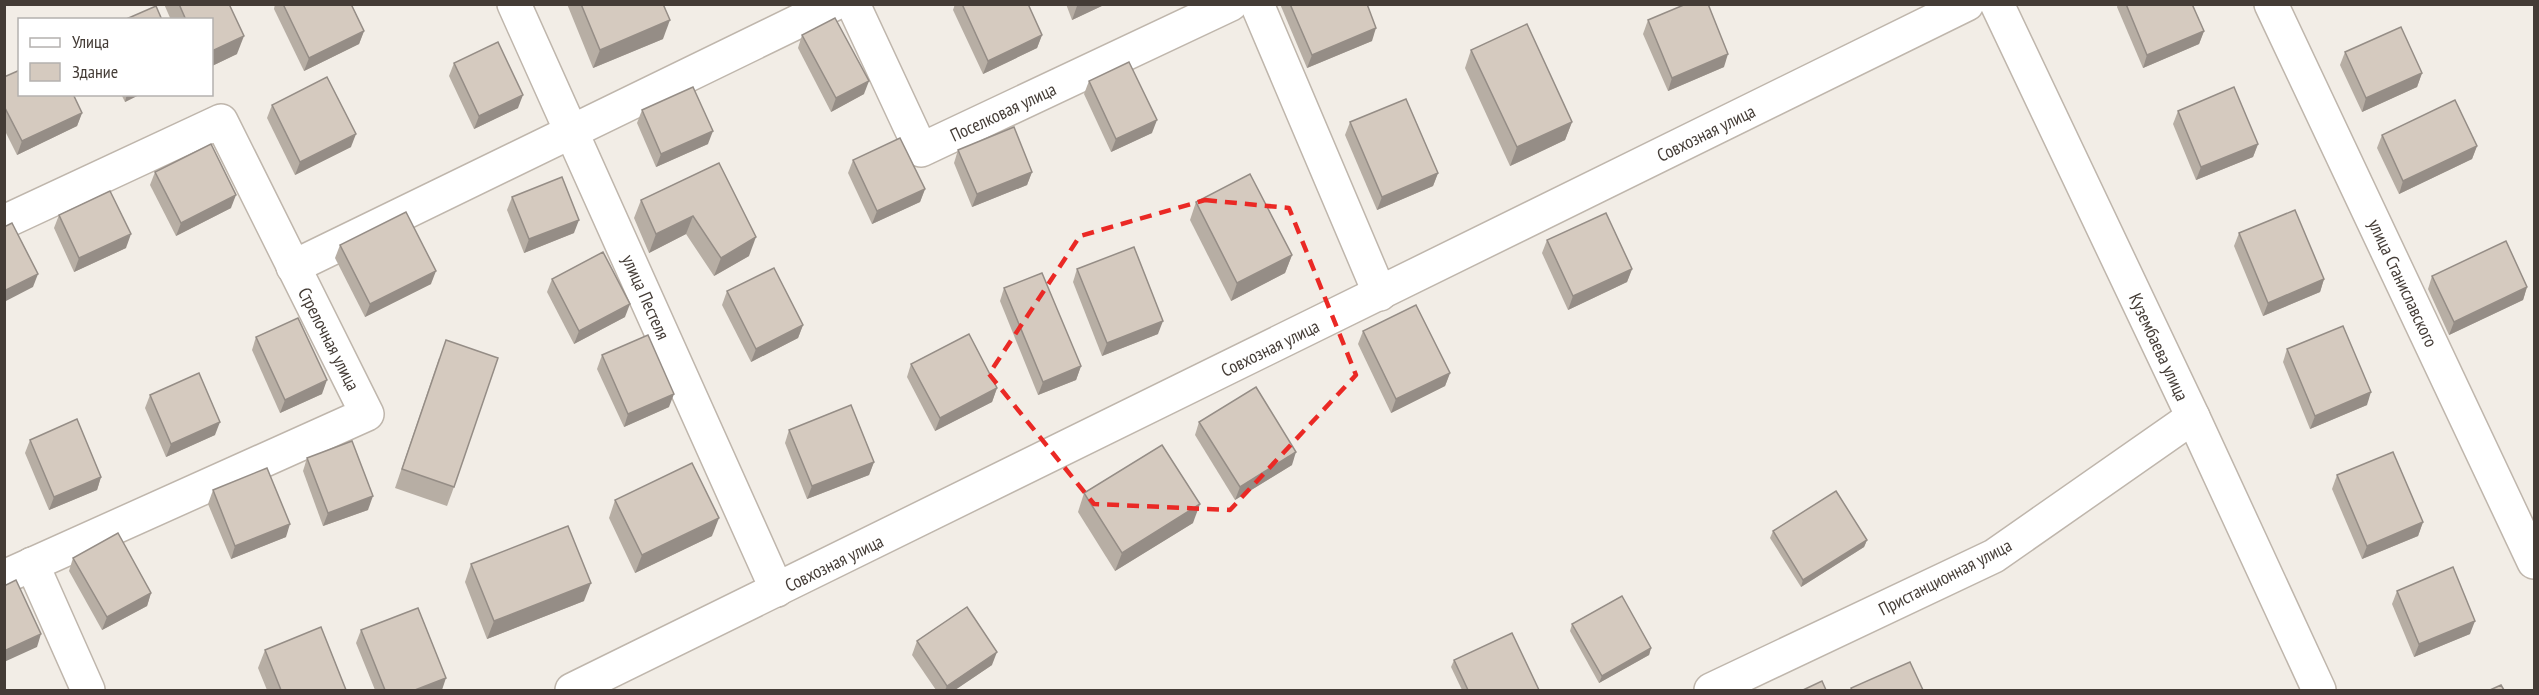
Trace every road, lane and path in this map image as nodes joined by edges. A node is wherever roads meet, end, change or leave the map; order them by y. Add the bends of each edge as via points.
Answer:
1 (514, 4) edge
2 (834, 4) edge
3 (853, 4) edge
4 (1231, 4) edge
5 (1257, 4) edge
6 (1967, 4) edge
7 (1996, 4) edge
8 (2271, 4) edge
9 (573, 132) junction
10 (4, 222) edge
11 (293, 267) junction
12 (1380, 294) junction
13 (2193, 417) junction
14 (2535, 562) edge
15 (18, 570) edge
16 (777, 590) junction
17 (88, 690) edge
18 (572, 690) edge
19 (1711, 690) edge
20 (2319, 690) edge

1 - 9 street, улица Пестеля
2 - 9 street
3 - 4 street, Поселковая улица via 921,150
5 - 12 street
6 - 12 street, Совхозная улица
7 - 13 street, Кузембаева улица
8 - 14 street, улица Станиславского
9 - 11 street
9 - 16 street, улица Пестеля
10 - 11 street, Стрелочная улица via 221,121
11 - 15 street, Стрелочная улица via 367,414
12 - 16 street, Совхозная улица
13 - 19 street, Пристанционная улица via 1994,556
13 - 20 street, Кузембаева улица
15 - 17 street
16 - 18 street, Совхозная улица

